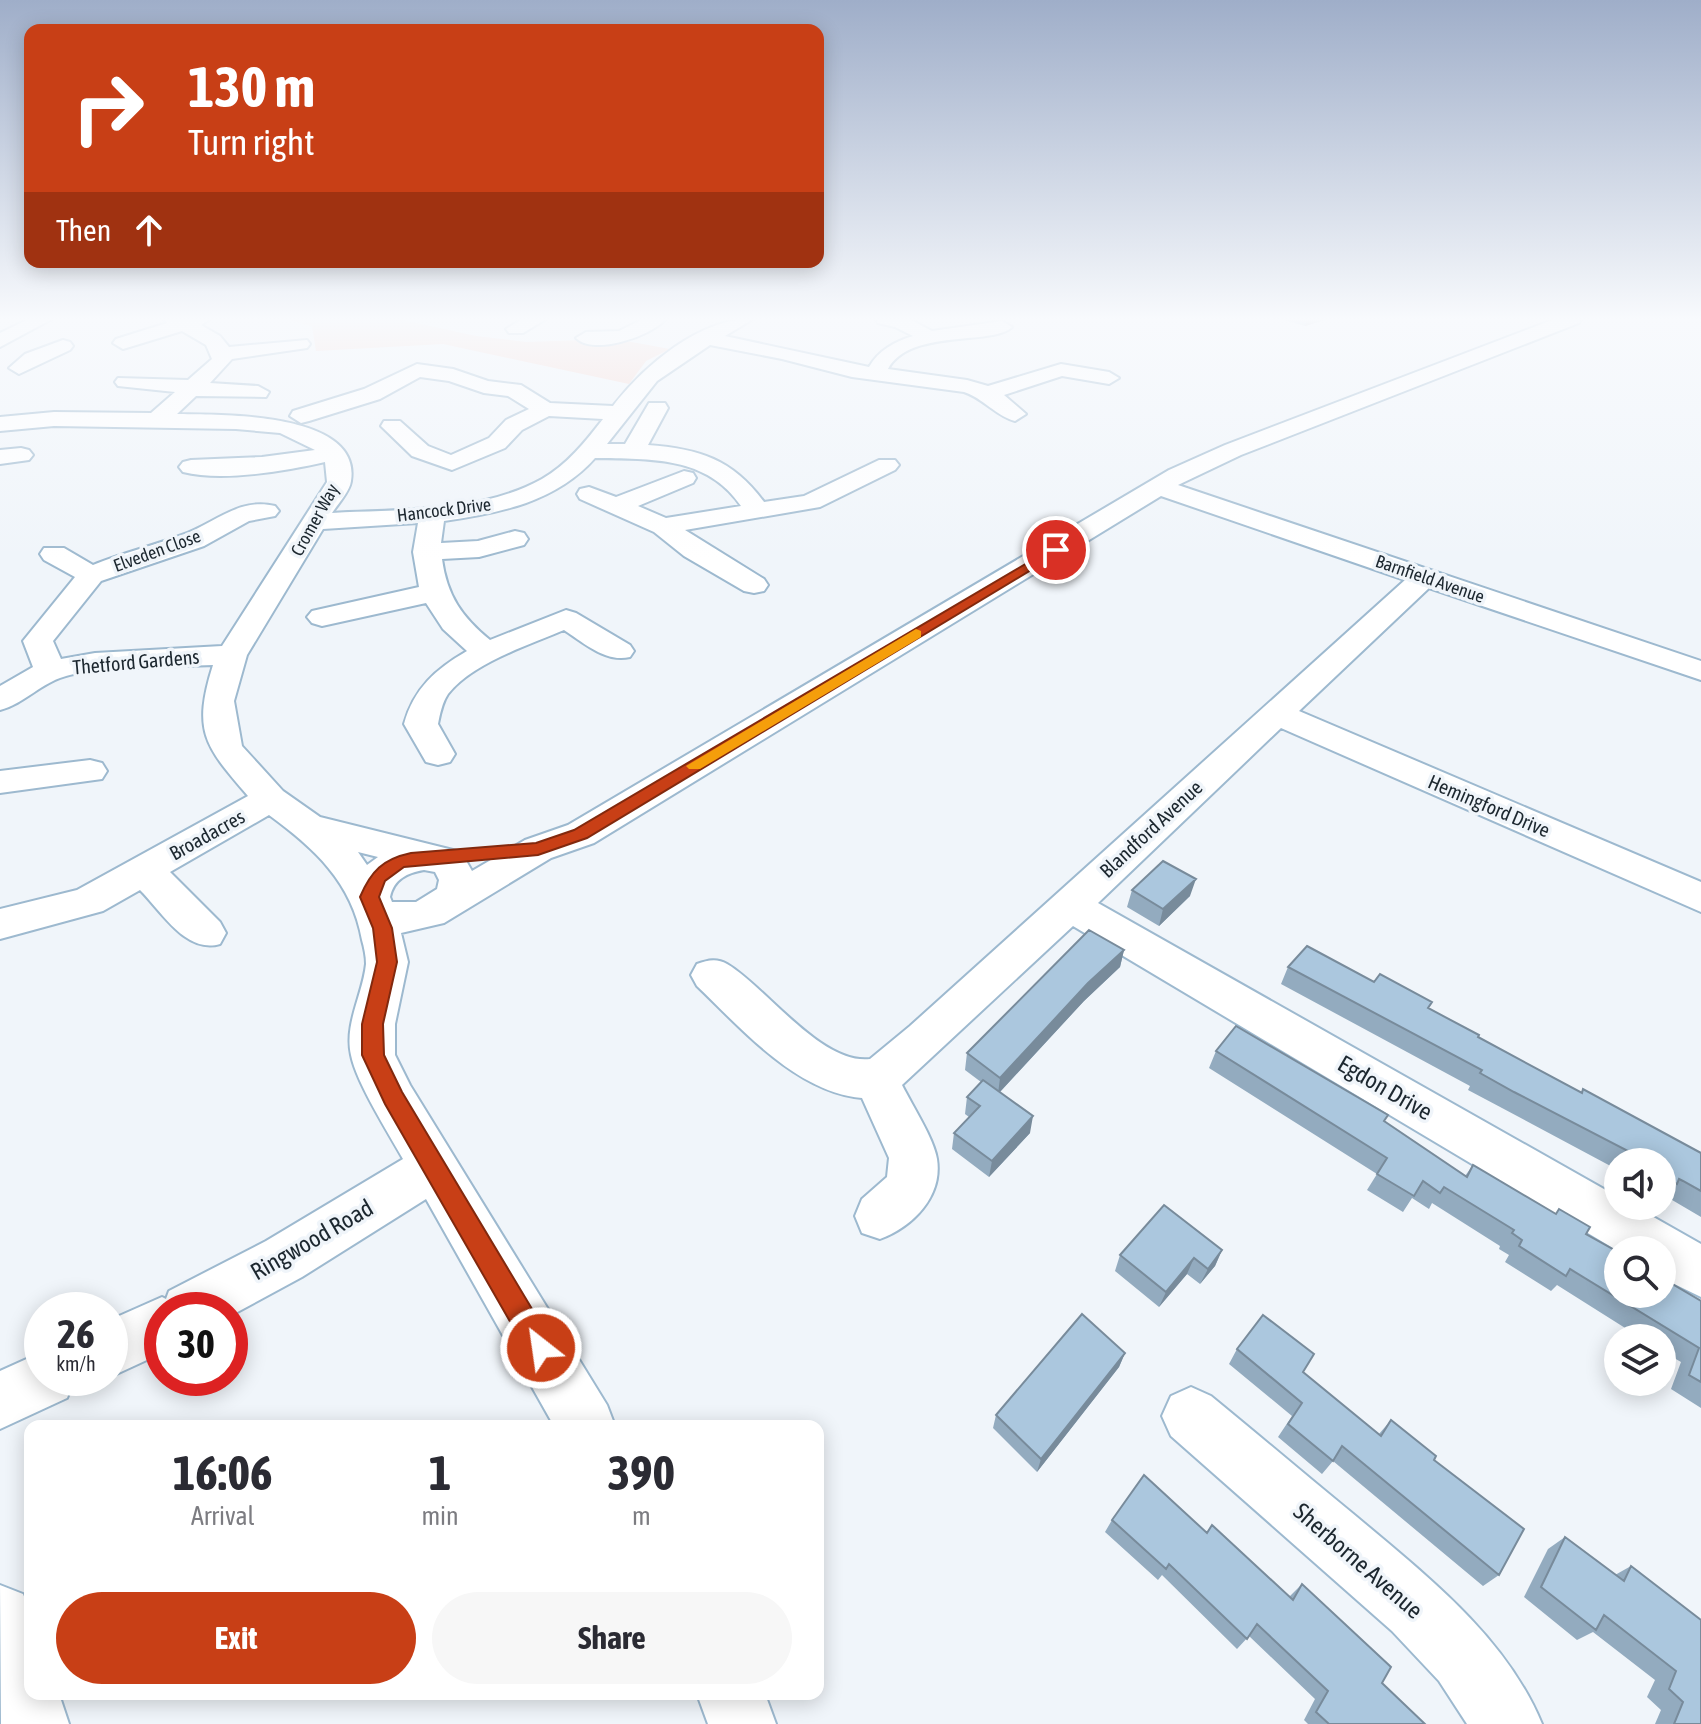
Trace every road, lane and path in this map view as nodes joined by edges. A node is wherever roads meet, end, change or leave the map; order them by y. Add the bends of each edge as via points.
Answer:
1 (181, 399) edge
2 (349, 399) edge
3 (529, 399) edge
4 (630, 399) edge
5 (996, 399) edge
6 (1364, 399) edge
7 (312, 408) dead end
8 (657, 408) dead end
9 (545, 409) junction
10 (617, 413) junction
11 (1015, 414) dead end
12 (157, 420) junction
13 (0, 424) edge
14 (392, 426) dead end
15 (590, 451) junction
16 (632, 452) junction
17 (333, 453) junction
18 (452, 463) junction
19 (887, 465) dead end
20 (191, 467) dead end
21 (431, 477) dead end
22 (684, 478) dead end
23 (1159, 487) junction
24 (589, 494) dead end
25 (627, 509) junction
26 (266, 511) dead end
27 (758, 511) junction
28 (317, 522) junction
29 (663, 526) junction
30 (428, 534) junction
31 (358, 537) dead end
32 (515, 539) dead end
33 (54, 554) dead end
34 (91, 575) junction
35 (1424, 577) junction
36 (754, 585) dead end
37 (436, 592) junction
38 (322, 617) dead end
39 (619, 651) dead end
40 (487, 652) junction
41 (232, 655) junction
42 (50, 670) junction
43 (1701, 671) edge
44 (0, 700) edge
45 (1277, 714) junction
46 (438, 754) dead end
47 (90, 771) dead end
48 (0, 782) edge
49 (270, 799) junction
50 (307, 825) junction
51 (538, 849) junction
52 (431, 857) junction
53 (144, 870) junction
54 (1701, 898) edge
55 (374, 904) junction
56 (1069, 905) junction
57 (442, 906) junction
58 (0, 924) edge
59 (206, 933) dead end
60 (387, 962) junction
61 (712, 975) dead end
62 (876, 1078) junction
63 (434, 1167) junction
64 (880, 1216) dead end
65 (1701, 1272) edge
66 (222, 1292) edge
67 (24, 1389) edge
68 (0, 1400) edge
69 (1191, 1416) dead end
70 (582, 1420) edge
71 (0, 1617) edge
72 (24, 1690) edge
73 (27, 1700) edge
74 (733, 1700) edge
75 (35, 1724) edge
76 (742, 1724) edge
77 (1508, 1724) edge

1 - 12 street
2 - 7 street
3 - 9 street
4 - 10 street, Hancock Drive
5 - 11 street
6 - 23 street via 1233,450
8 - 16 street
9 - 10 street
9 - 18 street via 514,425 497,443
10 - 15 street, Hancock Drive
12 - 13 street, Cromer Way
12 - 17 street, Cromer Way via 285,427
14 - 18 street via 420,451
15 - 16 street
15 - 30 street, Hancock Drive via 551,484
16 - 27 street via 701,462 731,477
17 - 20 street via 290,462
17 - 28 street, Cromer Way via 339,482
18 - 21 street
19 - 27 street via 811,502
22 - 25 street
23 - 35 street, Barnfield Avenue
23 - 51 street via 581,834
24 - 25 street
25 - 29 street
26 - 34 street, Elveden Close via 242,514 195,540
27 - 29 street
28 - 30 street, Hancock Drive
28 - 41 street, Cromer Way
29 - 36 street
30 - 31 street
30 - 32 street via 479,549
30 - 37 street
33 - 34 street, Elveden Close
34 - 42 street, Elveden Close via 38,641
35 - 43 street, Barnfield Avenue
35 - 45 street, Blandford Avenue
37 - 38 street via 374,596
37 - 40 street via 452,621
39 - 40 street via 566,619
40 - 46 street via 442,680 426,702 421,724
41 - 42 street, Thetford Gardens via 95,662
41 - 49 street, Cromer Way via 218,701 225,748
42 - 44 street, Thetford Gardens
45 - 54 street, Hemingford Drive
45 - 56 street, Blandford Avenue
47 - 48 street
49 - 50 street, Cromer Way
49 - 53 street, Broadacres
50 - 52 street, Cromer Way
50 - 55 street, Cromer Way via 342,858
51 - 52 street
51 - 57 street
52 - 55 street via 386,869 371,888
52 - 57 street via 448,861 458,880 456,894
53 - 58 street, Broadacres via 89,901
53 - 59 street, Broadacres
55 - 57 street via 397,918 423,916
55 - 60 street
56 - 62 street, Blandford Avenue via 926,1039
56 - 65 street, Egdon Drive
57 - 60 street
60 - 63 street via 373,1024 373,1055
61 - 62 street via 820,1067
62 - 64 street via 913,1158 911,1187
63 - 66 street, Ringwood Road
63 - 70 street
67 - 68 street
69 - 77 street, Sherborne Avenue via 1415,1608 1462,1658
71 - 72 street
73 - 75 street
74 - 76 street

